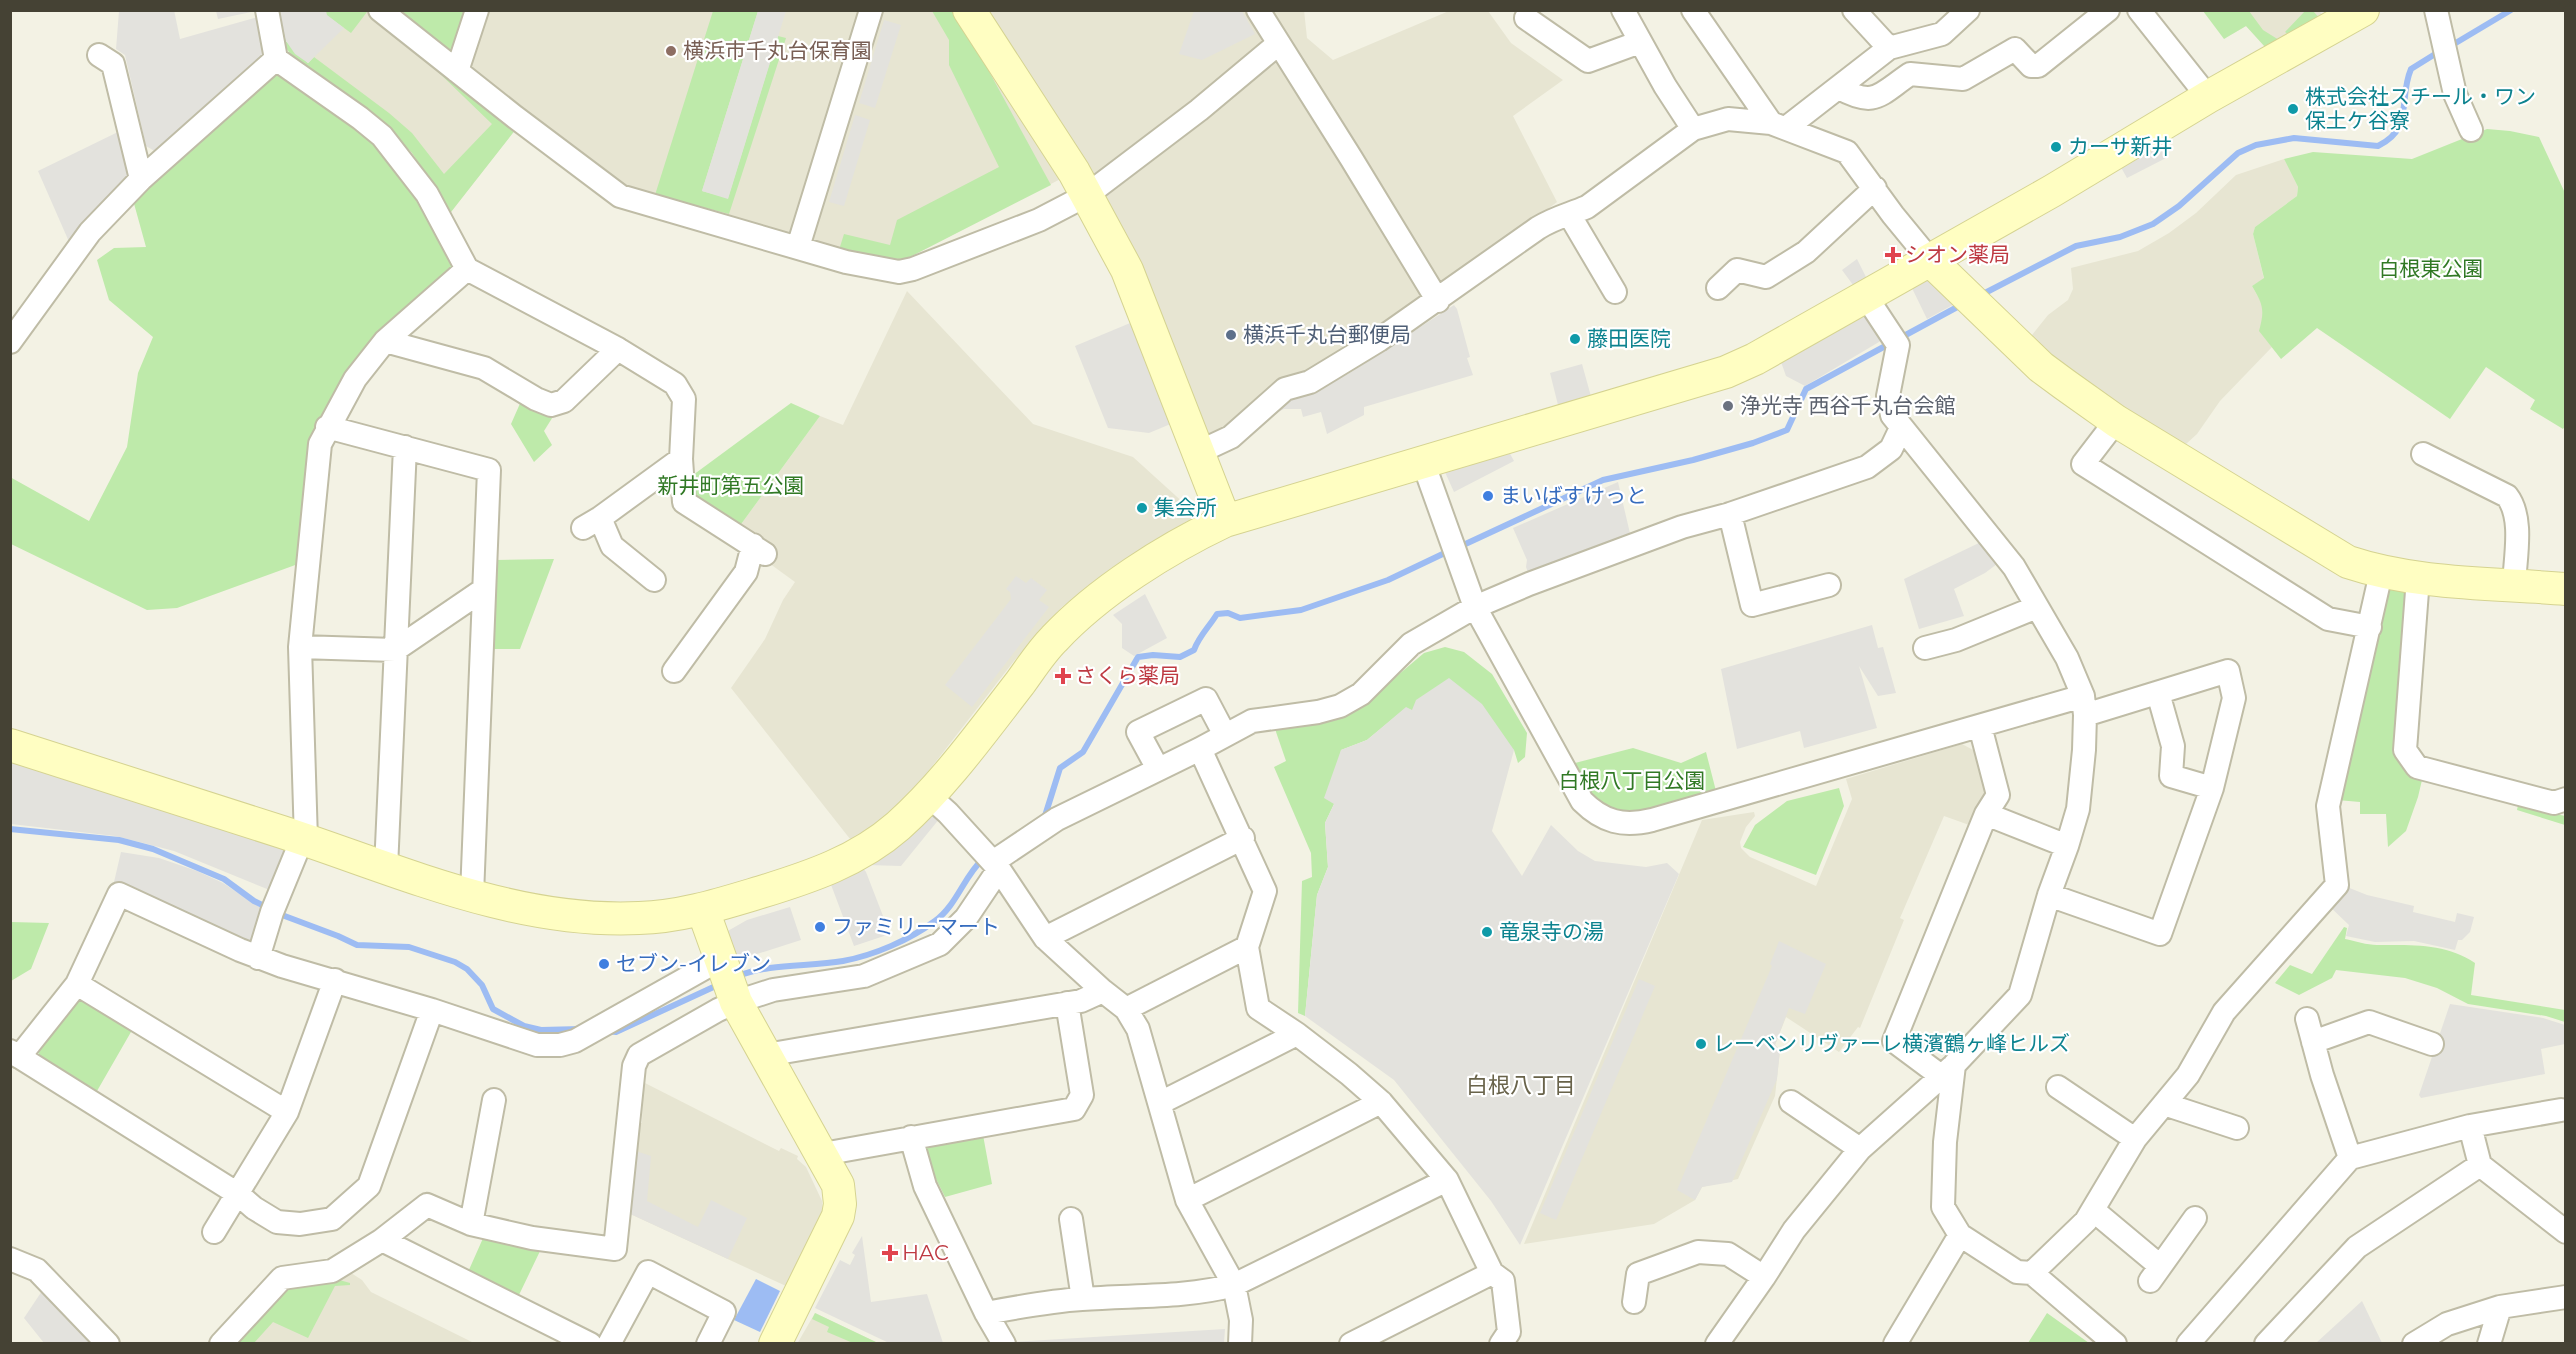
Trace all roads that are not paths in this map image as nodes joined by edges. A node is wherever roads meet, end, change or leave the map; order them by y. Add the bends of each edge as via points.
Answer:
1 (267, 10) edge
2 (380, 10) edge
3 (477, 10) edge
4 (871, 10) edge
5 (969, 10) edge
6 (1258, 10) edge
7 (1623, 10) edge
8 (1854, 10) edge
9 (1968, 10) edge
10 (2108, 10) edge
11 (2139, 10) edge
12 (2363, 10) edge
13 (2436, 10) edge
14 (1701, 13) edge
15 (1526, 18) dead end
16 (1640, 42) junction
17 (1278, 44) junction
18 (1889, 48) junction
19 (99, 55) dead end
20 (276, 59) junction
21 (457, 70) junction
22 (1839, 88) junction
23 (2208, 97) junction
24 (1779, 125) junction
25 (1694, 129) junction
26 (2471, 130) dead end
27 (141, 179) junction
28 (1875, 188) junction
29 (1087, 195) junction
30 (1569, 214) junction
31 (798, 247) junction
32 (1930, 260) junction
33 (466, 269) junction
34 (1718, 288) dead end
35 (1615, 292) dead end
36 (1865, 296) junction
37 (1438, 301) junction
38 (384, 341) junction
39 (10, 342) edge
40 (618, 349) junction
41 (2116, 421) junction
42 (327, 427) junction
43 (1901, 429) junction
44 (405, 447) junction
45 (1199, 452) junction
46 (2423, 454) dead end
47 (681, 459) junction
48 (1424, 462) junction
49 (1730, 514) junction
50 (1225, 521) junction
51 (2381, 573) junction
52 (2418, 578) junction
53 (654, 580) dead end
54 (1829, 585) dead end
55 (2514, 585) junction
56 (2565, 589) edge
57 (483, 590) junction
58 (1475, 607) junction
59 (2037, 607) junction
60 (2370, 627) junction
61 (300, 647) junction
62 (1925, 648) dead end
63 (395, 650) junction
64 (674, 671) dead end
65 (2158, 693) junction
66 (2084, 706) junction
67 (1980, 726) junction
68 (1225, 735) junction
69 (10, 745) edge
70 (1200, 749) junction
71 (1158, 769) junction
72 (2212, 788) junction
73 (929, 796) junction
74 (2565, 799) edge
75 (1986, 814) junction
76 (1242, 838) junction
77 (304, 840) junction
78 (2067, 846) junction
79 (996, 866) junction
80 (386, 868) junction
81 (472, 895) junction
82 (2049, 896) junction
83 (703, 910) junction
84 (1045, 938) junction
85 (1247, 947) junction
86 (258, 958) junction
87 (719, 960) junction
88 (335, 980) junction
89 (77, 984) junction
90 (1103, 992) junction
91 (736, 1002) junction
92 (1067, 1003) junction
93 (1126, 1009) junction
94 (432, 1010) junction
95 (2307, 1019) dead end
96 (1297, 1034) junction
97 (2313, 1042) junction
98 (2432, 1044) dead end
99 (15, 1054) edge
100 (766, 1055) junction
101 (1947, 1071) junction
102 (2058, 1087) dead end
103 (494, 1100) dead end
104 (1160, 1102) junction
105 (1381, 1102) junction
106 (1791, 1102) dead end
107 (2164, 1104) junction
108 (2561, 1110) dead end
109 (286, 1112) junction
110 (2470, 1126) junction
111 (2237, 1128) dead end
112 (911, 1137) junction
113 (2135, 1139) junction
114 (1860, 1149) junction
115 (823, 1154) junction
116 (2350, 1158) junction
117 (2480, 1166) junction
118 (1447, 1180) junction
119 (238, 1194) junction
120 (1186, 1200) junction
121 (2093, 1210) junction
122 (2194, 1218) dead end
123 (1071, 1219) dead end
124 (471, 1224) junction
125 (214, 1232) dead end
126 (2565, 1232) edge
127 (1960, 1235) junction
128 (382, 1240) junction
129 (10, 1258) edge
130 (1492, 1273) junction
131 (2032, 1273) junction
132 (1764, 1277) junction
133 (1234, 1285) junction
134 (2565, 1297) edge
135 (1083, 1299) junction
136 (1634, 1302) dead end
137 (2500, 1307) junction
138 (986, 1313) junction
139 (108, 1344) edge
140 (221, 1344) edge
141 (590, 1344) edge
142 (609, 1344) edge
143 (708, 1344) edge
144 (775, 1344) edge
145 (1004, 1344) edge
146 (1240, 1344) edge
147 (1351, 1344) edge
148 (1502, 1344) edge
149 (1717, 1344) edge
150 (1895, 1344) edge
151 (2115, 1344) edge
152 (2188, 1344) edge
153 (2266, 1344) edge
154 (2414, 1344) edge
155 (2489, 1344) edge

1 - 20 street
2 - 21 street
3 - 21 street
4 - 31 street
5 - 29 street
6 - 17 street
7 - 16 street
8 - 18 street
9 - 18 street via 1942,34
10 - 22 street via 2038,66 2031,66 2014,49 1963,79 1910,74 1874,99
11 - 23 street
12 - 23 street
13 - 26 street via 2455,94
14 - 24 street
15 - 16 street via 1588,61
16 - 25 street
17 - 29 street
17 - 37 street
18 - 22 street
19 - 27 street via 113,64
20 - 27 street
20 - 33 street via 382,136 427,194
21 - 31 street via 620,196
22 - 24 street
23 - 32 street
24 - 25 street via 1728,119
24 - 28 street via 1847,152
25 - 30 street via 1587,207
27 - 39 street via 90,232
28 - 32 street
28 - 34 street via 1806,252 1766,277 1737,270
29 - 31 street via 1039,220 899,272 846,262
29 - 45 street via 1127,270
30 - 35 street
30 - 37 street via 1557,216 1538,228
32 - 36 street
32 - 41 street via 2041,367
33 - 38 street
33 - 40 street
36 - 43 street via 1898,345 1888,396 1892,415
36 - 48 street via 1726,372
37 - 45 street via 1310,382 1285,389 1231,437
38 - 40 street via 484,368 551,405 564,401
38 - 42 street via 355,379
40 - 47 street via 675,384 684,399
41 - 51 street via 2325,549
41 - 60 street via 2083,464 2328,619
42 - 44 street
42 - 61 street via 320,444
43 - 49 street via 1891,449 1867,467
43 - 59 street via 2014,567
44 - 57 street via 489,470
44 - 63 street
45 - 50 street
46 - 55 street via 2507,496 2514,505
47 - 53 street via 591,523
47 - 64 street via 684,502 759,550
48 - 50 street
48 - 58 street
49 - 54 street via 1752,605
49 - 58 street via 1682,527
50 - 73 street via 1148,566 1080,613 1051,641
51 - 52 street
51 - 60 street
52 - 55 street
52 - 74 street via 2405,750 2417,767 2554,803
55 - 56 street
57 - 63 street
57 - 81 street
58 - 67 street via 1582,801 1607,820 1623,824 1652,820
58 - 68 street via 1411,644 1360,694 1340,706 1252,721
59 - 62 street via 1956,640
59 - 66 street via 2067,658
60 - 107 street via 2328,806 2337,885 2224,1012 2188,1075
61 - 63 street
61 - 77 street
63 - 80 street
65 - 66 street
65 - 72 street via 2173,746 2171,776
65 - 72 street via 2228,671 2234,698
66 - 67 street
66 - 78 street via 2078,809
67 - 75 street via 1998,795
68 - 70 street
68 - 71 street via 1206,699 1138,732
69 - 77 street
70 - 71 street
70 - 76 street
71 - 79 street via 1057,819
72 - 82 street via 2160,934
73 - 79 street
73 - 83 street via 896,828 838,865
75 - 78 street
75 - 101 street via 1894,1041
76 - 84 street
76 - 85 street via 1265,891
77 - 80 street
77 - 86 street via 272,912
78 - 82 street
79 - 84 street
79 - 91 street via 966,918 940,944 864,976 773,990
80 - 81 street
81 - 83 street via 541,913 595,918 642,918
82 - 101 street via 2020,994
83 - 87 street
84 - 90 street
85 - 93 street
85 - 96 street via 1258,1008
86 - 88 street
86 - 89 street via 119,894
87 - 91 street
87 - 94 street via 575,1041 560,1045 537,1045
88 - 94 street
88 - 109 street
89 - 99 street
89 - 109 street
90 - 92 street
90 - 93 street
91 - 100 street
91 - 124 street via 639,1055 634,1066 615,1249 532,1238
92 - 100 street
92 - 112 street via 1082,1095 1074,1109
93 - 104 street via 1138,1029
94 - 119 street via 369,1186 332,1219 300,1224 277,1222
95 - 97 street
96 - 104 street
96 - 105 street
97 - 98 street via 2369,1022
97 - 116 street
99 - 119 street
100 - 115 street
101 - 114 street
101 - 127 street via 1943,1207
102 - 113 street
103 - 124 street
104 - 120 street
105 - 118 street
105 - 120 street
106 - 114 street
107 - 111 street
107 - 113 street
108 - 110 street
109 - 119 street
110 - 116 street
110 - 117 street
112 - 115 street
112 - 138 street via 925,1186
113 - 121 street
114 - 132 street via 1794,1230
115 - 144 street via 838,1185 838,1216
116 - 152 street
117 - 126 street
117 - 153 street via 2357,1246
118 - 130 street
118 - 133 street
119 - 125 street
120 - 133 street
121 - 122 street via 2155,1274
121 - 131 street
123 - 135 street
124 - 128 street via 427,1205
127 - 131 street via 2018,1272
127 - 150 street
128 - 140 street via 332,1271 282,1278
128 - 141 street
129 - 139 street via 37,1270
130 - 147 street
130 - 148 street via 1503,1281 1509,1332
131 - 151 street
132 - 136 street via 1728,1254 1698,1252 1638,1274
132 - 149 street
133 - 135 street via 1142,1297
133 - 146 street via 1241,1320
134 - 137 street
135 - 138 street
137 - 154 street via 2447,1324
137 - 155 street
138 - 145 street
142 - 143 street via 648,1272 724,1312

